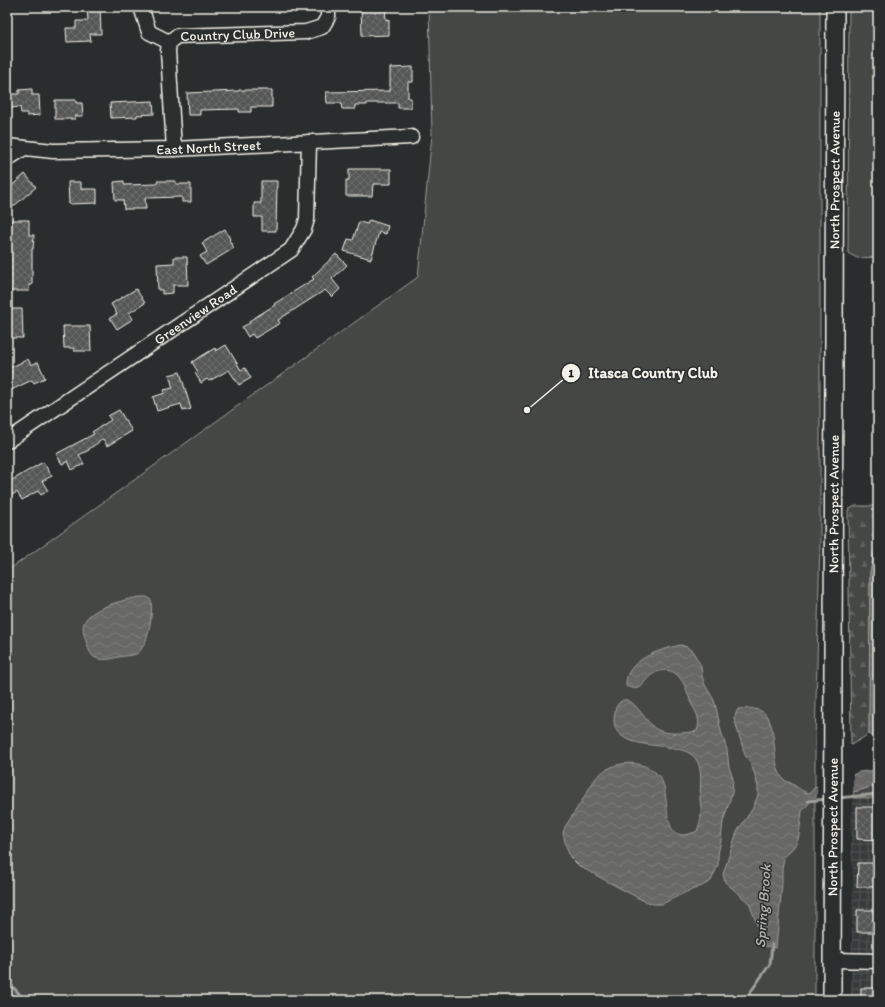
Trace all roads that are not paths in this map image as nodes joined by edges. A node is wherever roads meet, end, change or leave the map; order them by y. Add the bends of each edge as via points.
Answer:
1 (141, 7) edge
2 (328, 7) edge
3 (835, 7) edge
4 (169, 42) junction
5 (411, 137) dead end
6 (309, 142) junction
7 (7, 146) edge
8 (24, 148) junction
9 (174, 149) junction
10 (7, 159) edge
11 (7, 441) edge
12 (833, 960) junction
13 (878, 961) edge
14 (832, 1000) edge

1 - 4 street via 149,32
2 - 4 street, Country Club Drive via 328,17 322,27 306,32 177,36
3 - 12 main road, North Prospect Avenue
4 - 9 street, Country Club Drive
5 - 6 street, East North Street
6 - 9 street, East North Street
6 - 11 street, Greenview Road via 307,219 291,250
7 - 8 street, East North Street
8 - 9 street, East North Street via 53,151
8 - 10 street
12 - 13 street
12 - 14 main road, North Prospect Avenue

